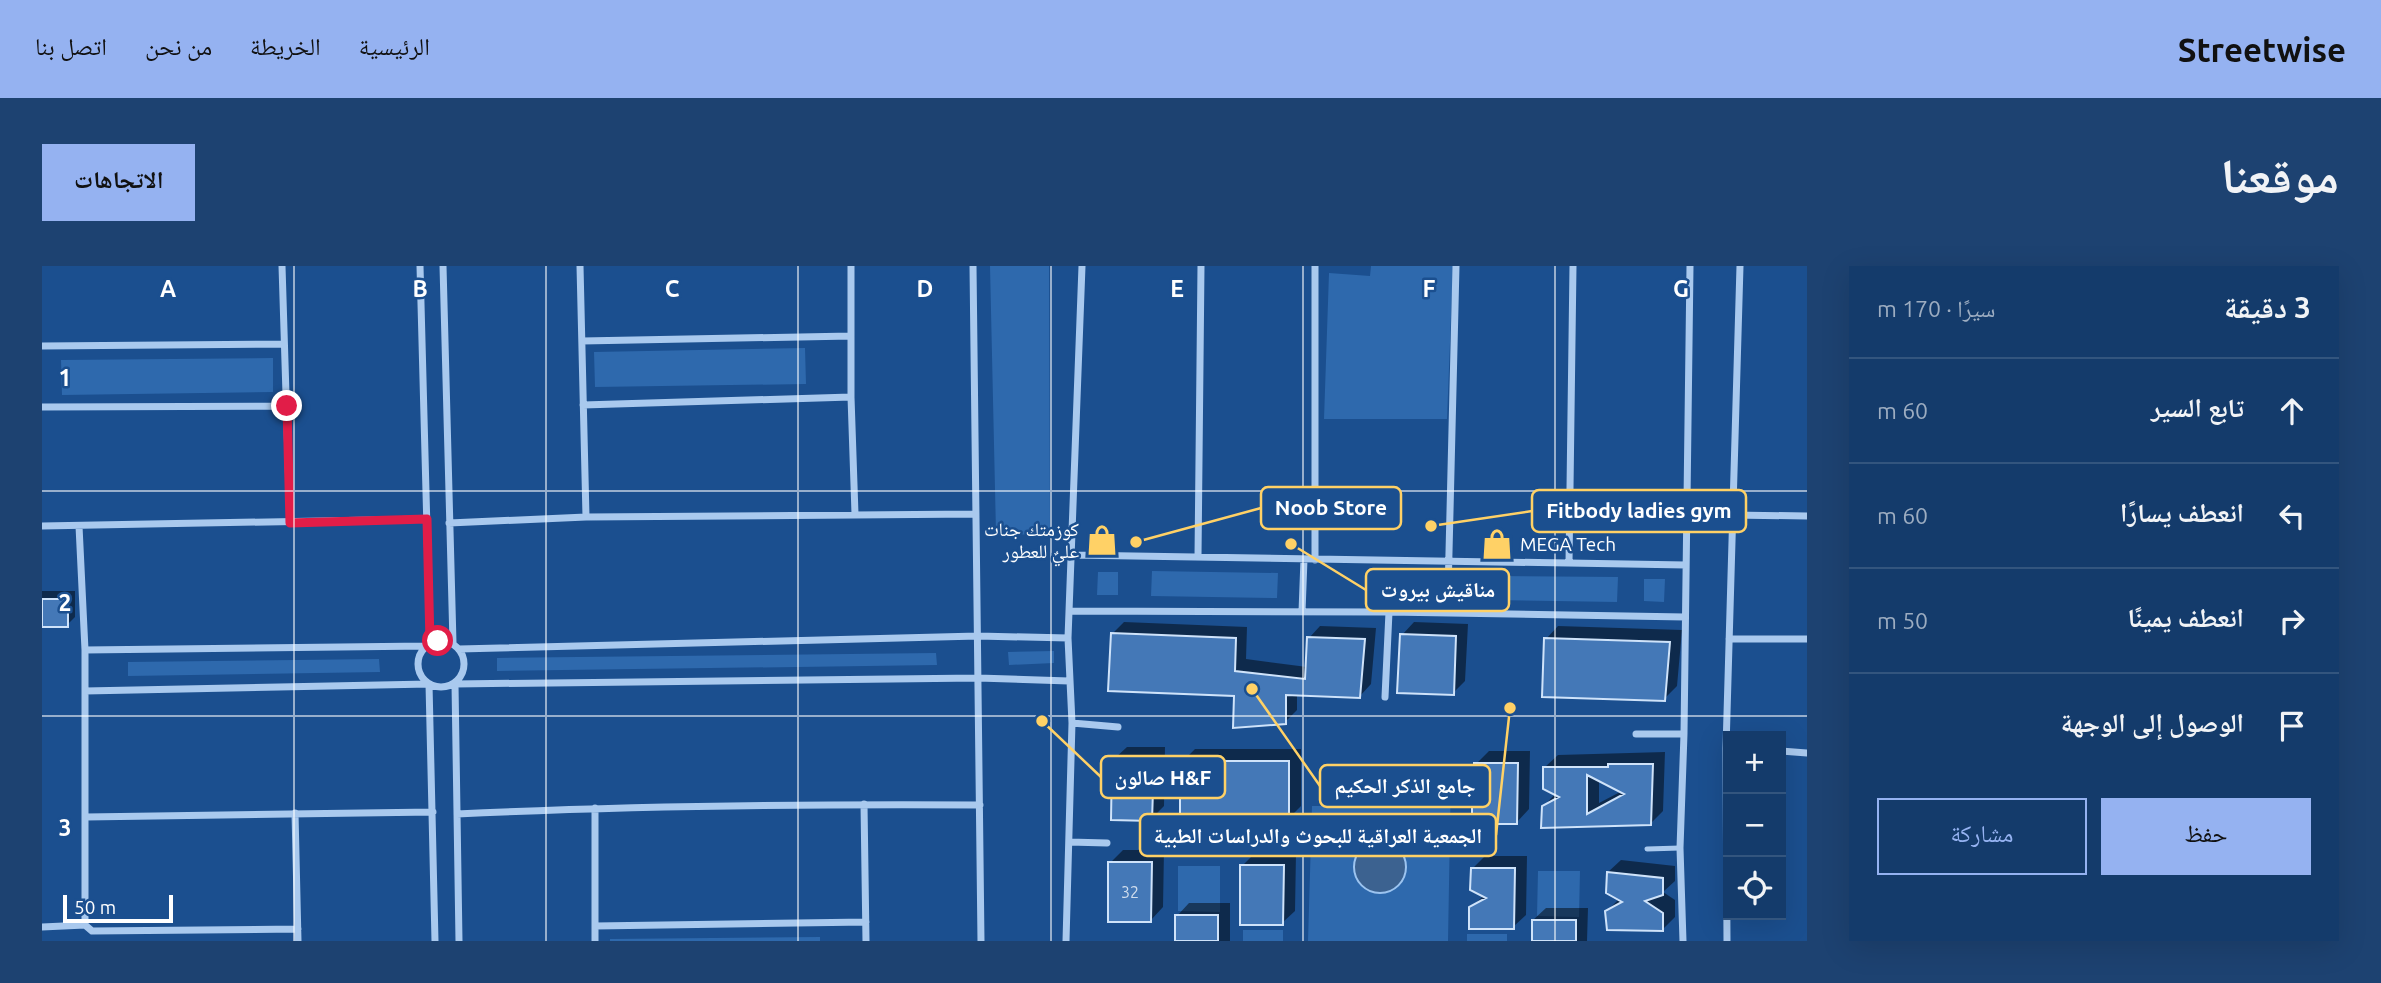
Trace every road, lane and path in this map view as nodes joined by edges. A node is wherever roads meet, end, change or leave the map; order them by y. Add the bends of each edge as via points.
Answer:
1 (282, 266) edge
2 (420, 266) edge
3 (443, 266) edge
4 (580, 266) edge
5 (851, 266) edge
6 (973, 266) edge
7 (1082, 266) edge
8 (1201, 266) edge
9 (1315, 266) edge
10 (1456, 266) edge
11 (1573, 266) edge
12 (1690, 266) edge
13 (1740, 266) edge
14 (851, 337) junction
15 (582, 341) junction
16 (284, 344) junction
17 (42, 346) edge
18 (851, 397) junction
19 (583, 405) junction
20 (287, 406) junction
21 (42, 407) edge
22 (855, 514) junction
23 (976, 514) junction
24 (1732, 514) junction
25 (1807, 516) edge
26 (586, 517) junction
27 (427, 519) junction
28 (290, 523) junction
29 (449, 523) junction
30 (42, 526) edge
31 (79, 526) junction
32 (1072, 555) junction
33 (1198, 557) junction
34 (1304, 559) junction
35 (1315, 560) junction
36 (1450, 563) junction
37 (1569, 563) junction
38 (1686, 565) junction
39 (1070, 611) junction
40 (1302, 611) junction
41 (1389, 612) junction
42 (1456, 613) junction
43 (1685, 617) junction
44 (978, 636) junction
45 (1068, 638) junction
46 (1729, 639) junction
47 (1807, 639) edge
48 (428, 645) junction
49 (456, 646) junction
50 (85, 650) junction
51 (978, 678) junction
52 (1069, 681) junction
53 (429, 684) junction
54 (454, 684) junction
55 (85, 691) junction
56 (1385, 697) dead end
57 (1072, 723) junction
58 (1118, 727) dead end
59 (1727, 731) edge
60 (1636, 734) dead end
61 (1684, 734) junction
62 (1786, 751) edge
63 (1807, 753) edge
64 (1727, 794) edge
65 (864, 804) junction
66 (980, 806) junction
67 (595, 808) junction
68 (295, 813) junction
69 (433, 813) junction
70 (457, 814) junction
71 (86, 817) junction
72 (1069, 842) junction
73 (1107, 843) dead end
74 (1680, 848) junction
75 (1647, 849) dead end
76 (866, 922) junction
77 (85, 925) junction
78 (594, 926) junction
79 (42, 927) edge
80 (298, 929) junction
81 (298, 941) edge
82 (435, 941) edge
83 (459, 941) edge
84 (595, 941) edge
85 (866, 941) edge
86 (981, 941) edge
87 (1066, 941) edge
88 (1683, 941) edge
89 (1727, 941) edge

1 - 16 street
2 - 27 street
3 - 29 street
4 - 15 street
5 - 14 street
6 - 23 street
7 - 32 street
8 - 33 street
9 - 35 street
10 - 36 street
11 - 37 street
12 - 38 street
13 - 24 street
14 - 15 street
14 - 18 street
15 - 19 street
16 - 17 street
16 - 20 street
18 - 19 street
18 - 22 street
19 - 26 street
20 - 21 street
20 - 28 street
22 - 23 street
22 - 26 street
23 - 44 street
24 - 25 street
24 - 46 street
26 - 29 street
27 - 28 street
27 - 48 street
28 - 31 street
29 - 49 street
30 - 31 street
31 - 50 street
32 - 33 street
32 - 39 street
33 - 34 street
34 - 35 street
34 - 40 street
35 - 36 street
36 - 37 street
36 - 42 street via 1448,593
37 - 38 street
38 - 43 street
39 - 40 street
39 - 45 street
40 - 41 street
41 - 42 street
41 - 56 street
42 - 43 street
43 - 61 street
44 - 45 street
44 - 49 street
44 - 51 street
45 - 52 street
46 - 47 street
46 - 59 street
48 - 49 street via 445,641
48 - 50 street
48 - 53 street via 418,666
49 - 54 street via 463,655 464,669
50 - 55 street
51 - 52 street
51 - 54 street
51 - 66 street
52 - 57 street
53 - 54 street
53 - 55 street
53 - 69 street
54 - 70 street
55 - 71 street
57 - 58 street
57 - 72 street
60 - 61 street
61 - 74 street
62 - 63 street
64 - 89 street
65 - 66 street
65 - 67 street
65 - 76 street
66 - 86 street
67 - 70 street
67 - 78 street
68 - 69 street
68 - 71 street
68 - 80 street
69 - 82 street
70 - 83 street
71 - 77 street
72 - 73 street
72 - 87 street
74 - 75 lane
74 - 88 street
76 - 78 street
76 - 85 street
77 - 79 street
77 - 80 street via 92,931
78 - 84 street
80 - 81 street

